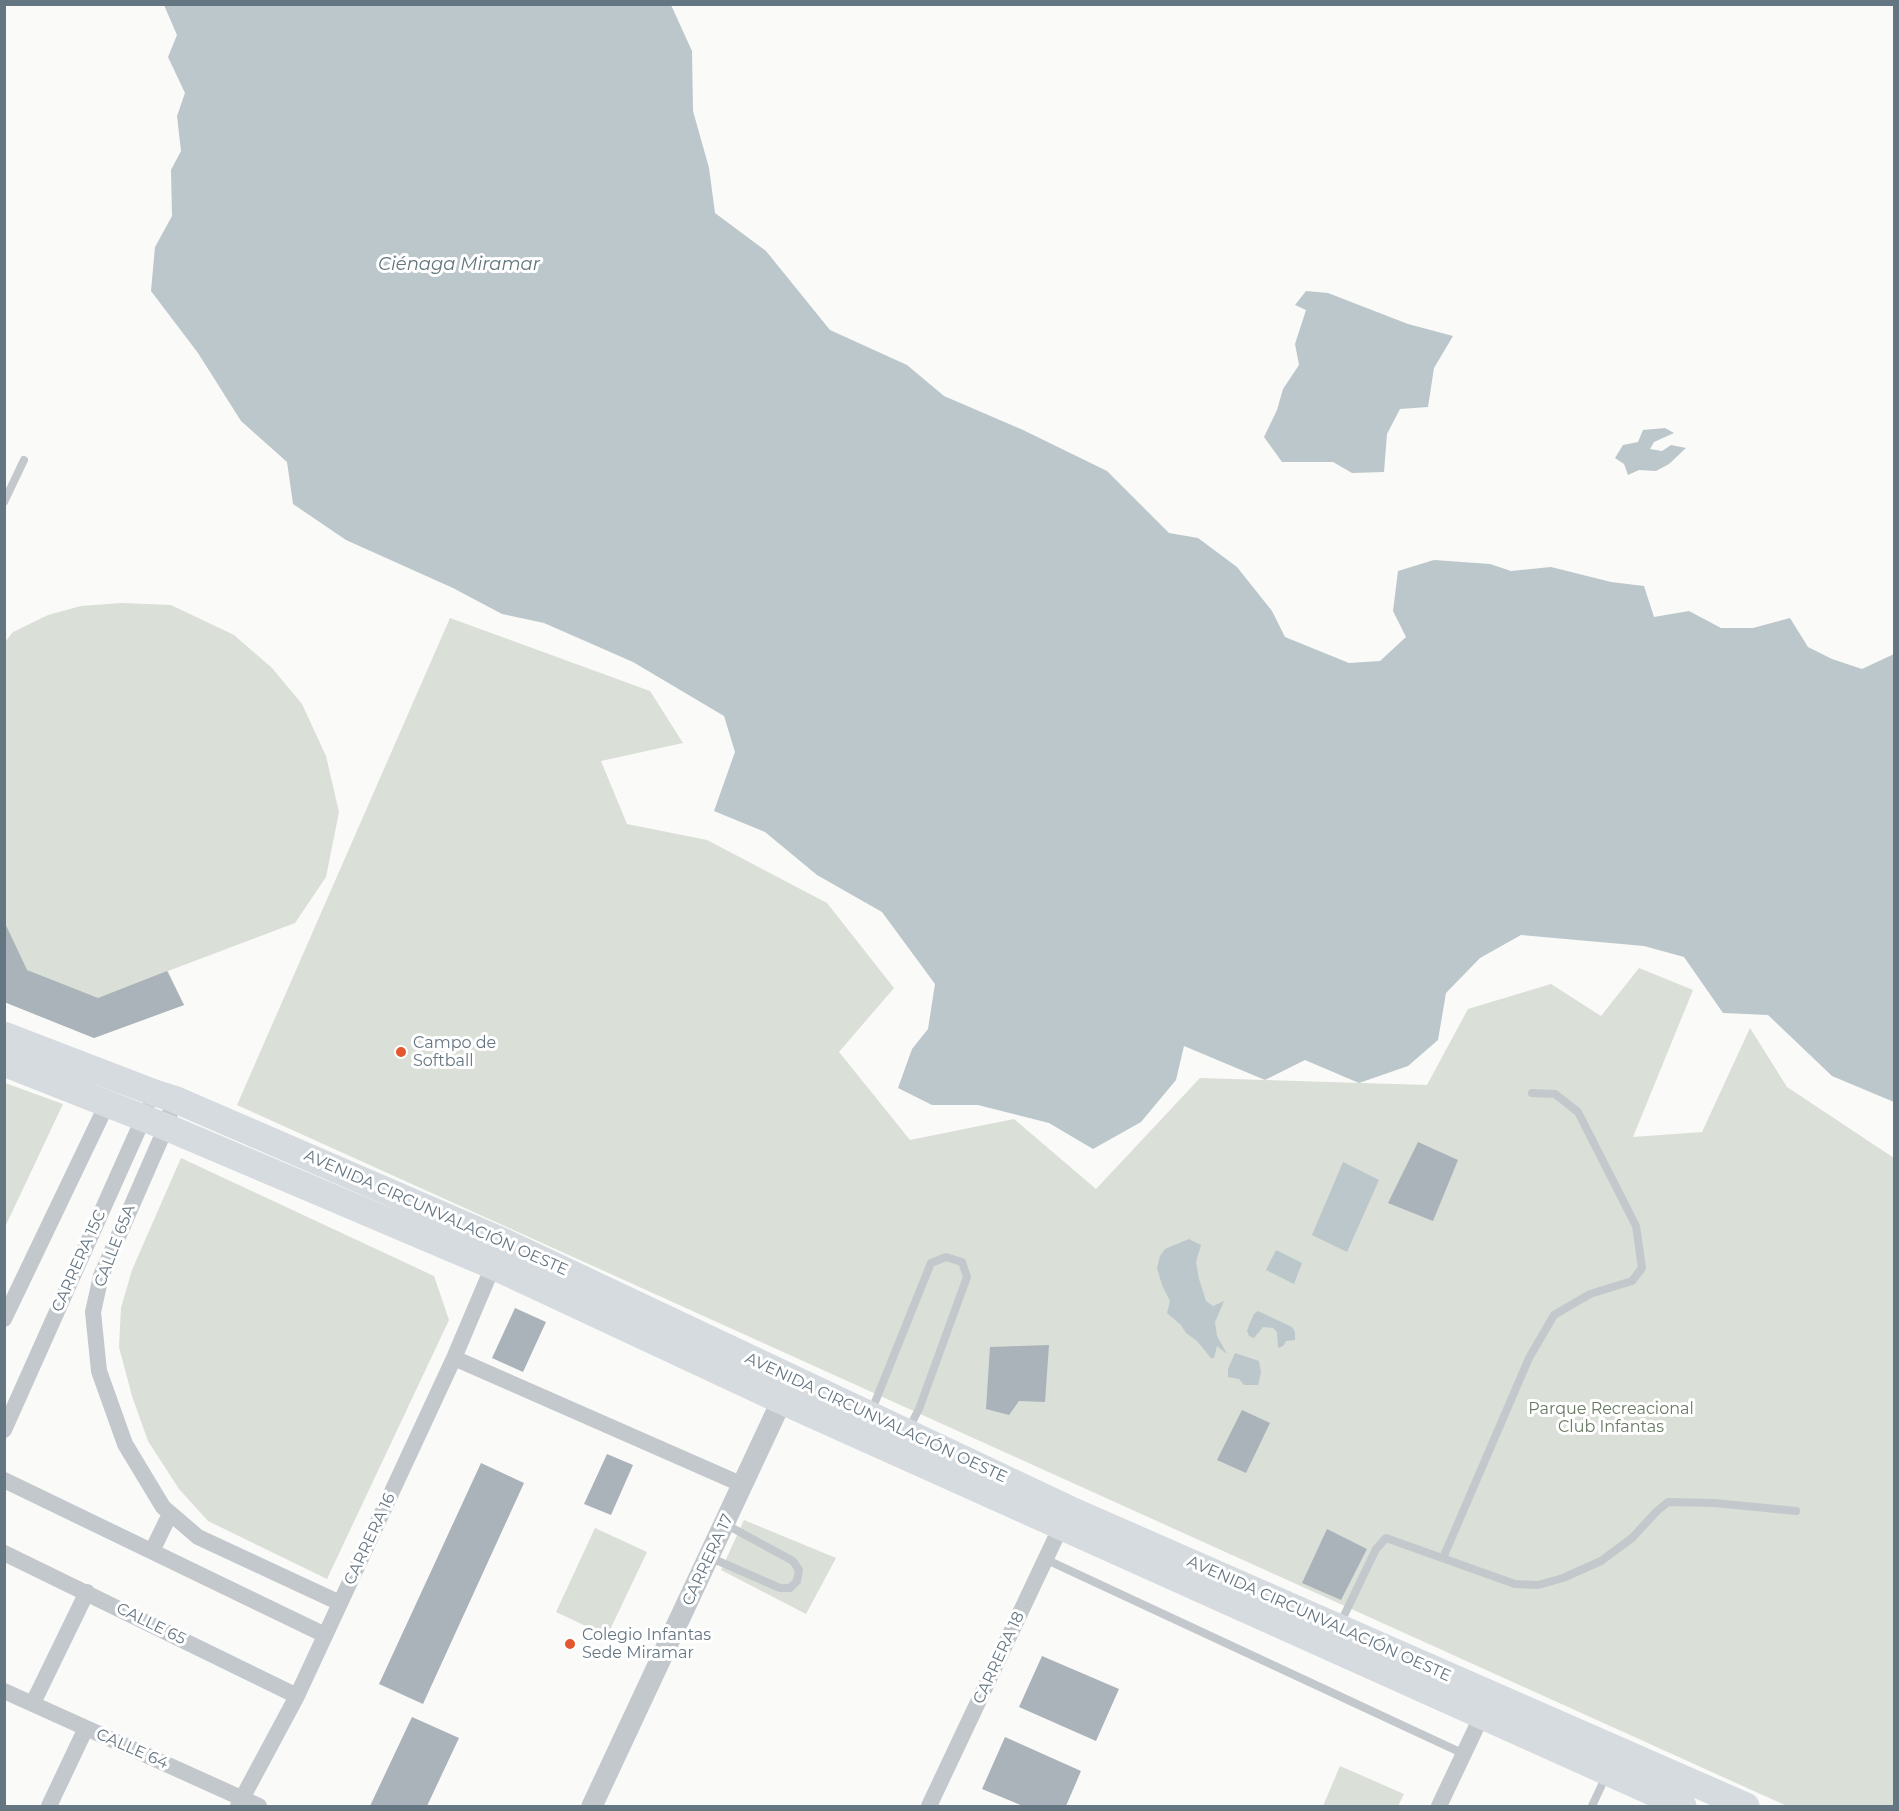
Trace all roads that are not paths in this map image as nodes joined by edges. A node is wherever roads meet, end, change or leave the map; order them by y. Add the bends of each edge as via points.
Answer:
1 (24, 460) dead end
2 (4, 502) edge
3 (4, 1035) edge
4 (4, 1063) edge
5 (1532, 1093) dead end
6 (164, 1096) junction
7 (108, 1104) junction
8 (154, 1122) junction
9 (493, 1266) junction
10 (4, 1319) edge
11 (454, 1358) junction
12 (787, 1390) junction
13 (869, 1416) junction
14 (4, 1430) edge
15 (907, 1433) junction
16 (4, 1480) edge
17 (743, 1485) junction
18 (1796, 1511) dead end
19 (170, 1514) junction
20 (1065, 1518) junction
21 (724, 1524) junction
22 (152, 1551) junction
23 (4, 1553) edge
24 (709, 1557) junction
25 (1443, 1558) junction
26 (1045, 1559) junction
27 (87, 1592) junction
28 (340, 1603) junction
29 (1338, 1627) junction
30 (325, 1635) junction
31 (4, 1691) edge
32 (297, 1696) junction
33 (33, 1704) junction
34 (1487, 1705) junction
35 (86, 1728) junction
36 (1464, 1754) junction
37 (1607, 1772) junction
38 (240, 1802) edge
39 (50, 1806) edge
40 (259, 1806) edge
41 (592, 1806) edge
42 (928, 1806) edge
43 (1439, 1806) edge
44 (1592, 1806) edge
45 (1683, 1806) edge
46 (1746, 1806) edge

1 - 2 lane
3 - 6 main road, AVENIDA CIRCUNVALACIÓN OESTE
4 - 7 main road, AVENIDA CIRCUNVALACIÓN OESTE
5 - 25 lane via 1555,1094 1578,1112 1636,1226 1642,1268 1632,1281 1590,1294 1554,1315 1529,1358
6 - 8 street, CARRERA 15C
6 - 8 street, CALLE 65A
6 - 12 main road, AVENIDA CIRCUNVALACIÓN OESTE via 502,1241
7 - 8 main road, AVENIDA CIRCUNVALACIÓN OESTE
7 - 10 street
8 - 9 main road, AVENIDA CIRCUNVALACIÓN OESTE
8 - 14 street, CARRERA 15C
8 - 19 street, CALLE 65A via 101,1276 93,1312 99,1371 125,1444
9 - 11 street, CARRERA 16
9 - 12 main road, AVENIDA CIRCUNVALACIÓN OESTE
11 - 17 street
11 - 28 street, CARRERA 16
12 - 13 main road, AVENIDA CIRCUNVALACIÓN OESTE
12 - 17 street, CARRERA 17
12 - 20 main road, AVENIDA CIRCUNVALACIÓN OESTE
13 - 15 main road, AVENIDA CIRCUNVALACIÓN OESTE
13 - 15 lane via 931,1263 946,1257 962,1262 967,1277
15 - 20 main road, AVENIDA CIRCUNVALACIÓN OESTE
16 - 22 street
17 - 21 street, CARRERA 17
18 - 25 lane via 1668,1502 1632,1538 1601,1561 1538,1585 1515,1584
19 - 22 street
19 - 28 street, CALLE 65A via 198,1537
20 - 26 street, CARRERA 18
20 - 29 main road, AVENIDA CIRCUNVALACIÓN OESTE
20 - 34 main road, AVENIDA CIRCUNVALACIÓN OESTE
21 - 24 street, CARRERA 17
21 - 24 lane via 793,1561 799,1570 797,1581 790,1588 780,1588
22 - 30 street
23 - 27 street, CALLE 65
24 - 41 street, CARRERA 17
25 - 29 lane via 1386,1538 1376,1549
26 - 36 lane
26 - 42 street, CARRERA 18
27 - 32 street, CALLE 65
27 - 33 street
28 - 30 street, CARRERA 16
29 - 34 main road, AVENIDA CIRCUNVALACIÓN OESTE
30 - 32 street, CARRERA 16
31 - 33 street, CALLE 64
32 - 38 street, CARRERA 16
33 - 35 street, CALLE 64
34 - 36 street
34 - 37 main road, AVENIDA CIRCUNVALACIÓN OESTE
34 - 46 main road, AVENIDA CIRCUNVALACIÓN OESTE
35 - 38 street, CALLE 64
35 - 39 street
36 - 43 street
37 - 44 lane
37 - 45 main road, AVENIDA CIRCUNVALACIÓN OESTE
38 - 40 street, CALLE 64

